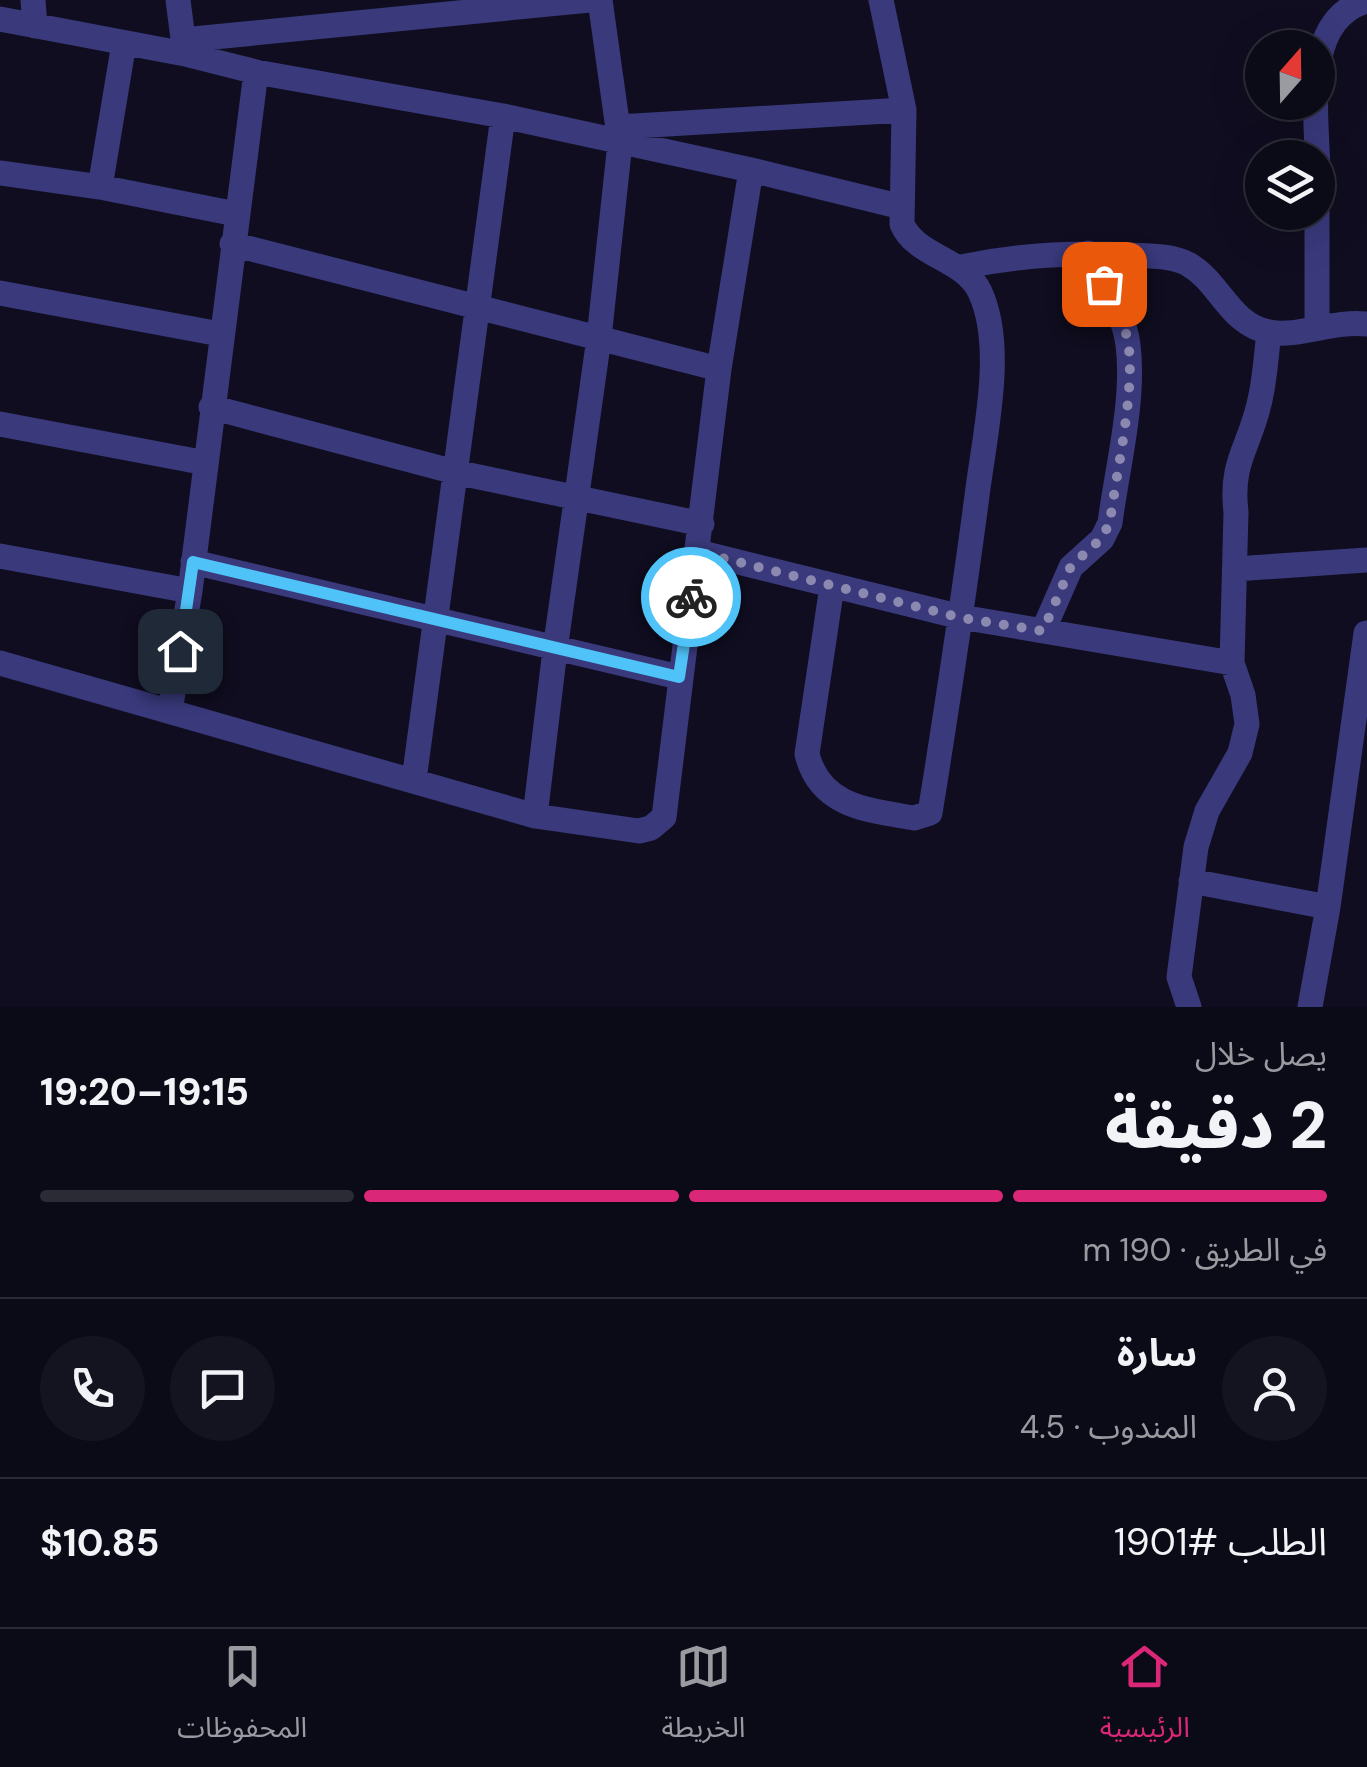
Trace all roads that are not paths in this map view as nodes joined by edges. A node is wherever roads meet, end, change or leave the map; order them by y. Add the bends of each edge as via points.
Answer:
1 (178, 0) edge
2 (590, 0) edge
3 (600, 0) edge
4 (880, 0) edge
5 (1367, 1) edge
6 (34, 13) edge
7 (0, 20) edge
8 (124, 43) junction
9 (184, 47) junction
10 (256, 72) junction
11 (904, 110) junction
12 (503, 116) junction
13 (619, 135) junction
14 (1318, 140) edge
15 (750, 170) junction
16 (0, 173) edge
17 (100, 187) junction
18 (902, 207) junction
19 (236, 214) junction
20 (1317, 230) edge
21 (232, 244) junction
22 (1088, 253) junction
23 (961, 267) junction
24 (0, 293) edge
25 (479, 306) junction
26 (1367, 324) edge
27 (1317, 326) junction
28 (1269, 332) junction
29 (220, 334) junction
30 (600, 338) junction
31 (719, 369) junction
32 (212, 407) junction
33 (0, 424) edge
34 (206, 462) junction
35 (455, 472) junction
36 (576, 498) junction
37 (702, 524) junction
38 (698, 552) junction
39 (1365, 553) edge
40 (0, 556) edge
41 (193, 562) junction
42 (1235, 569) junction
43 (832, 586) junction
44 (190, 592) junction
45 (434, 618) junction
46 (962, 618) junction
47 (1043, 631) junction
48 (1366, 634) edge
49 (555, 650) junction
50 (0, 663) edge
51 (1232, 663) junction
52 (679, 677) junction
53 (170, 710) junction
54 (414, 780) junction
55 (535, 816) junction
56 (1191, 881) junction
57 (1328, 907) junction
58 (1189, 1007) edge
59 (1310, 1007) edge

1 - 9 street
2 - 9 street
3 - 13 street
4 - 11 street
5 - 14 street via 1338,15 1323,39
6 - 7 street
6 - 8 street
8 - 9 street
8 - 17 street
9 - 10 street
10 - 12 street
10 - 19 street
11 - 13 street
11 - 18 street
12 - 13 street
12 - 25 street
13 - 15 street
13 - 30 street
15 - 18 street
15 - 31 street
16 - 17 street
17 - 19 street
18 - 23 street via 906,234
19 - 21 street
20 - 27 street
21 - 25 street
21 - 29 street
22 - 23 street via 1019,255
22 - 28 street via 1187,264 1235,315
22 - 47 street via 1120,314 1130,382 1110,522 1071,566
23 - 46 street via 980,292 992,376
24 - 29 street
25 - 30 street
25 - 35 street
26 - 27 street
27 - 28 street
28 - 42 street via 1260,402 1235,471
29 - 32 street
30 - 31 street
30 - 36 street
31 - 37 street
32 - 34 street
32 - 35 street
33 - 34 street
34 - 41 street
35 - 36 street
35 - 45 street
36 - 37 street
36 - 49 street
37 - 38 street
38 - 43 street
38 - 52 street
39 - 42 street
40 - 44 street
41 - 44 street
41 - 45 street
42 - 51 street
43 - 46 street
43 - 46 street via 807,754 824,790 864,810 914,818 930,813
44 - 53 street
45 - 49 street
45 - 54 street
46 - 47 street
47 - 51 street
48 - 57 street
49 - 52 street
49 - 55 street
50 - 53 street
51 - 56 street via 1247,724 1240,754 1207,811
52 - 55 street via 664,817 658,823 639,831
53 - 54 street
54 - 55 street
56 - 57 street
56 - 58 street via 1179,977
57 - 59 street

